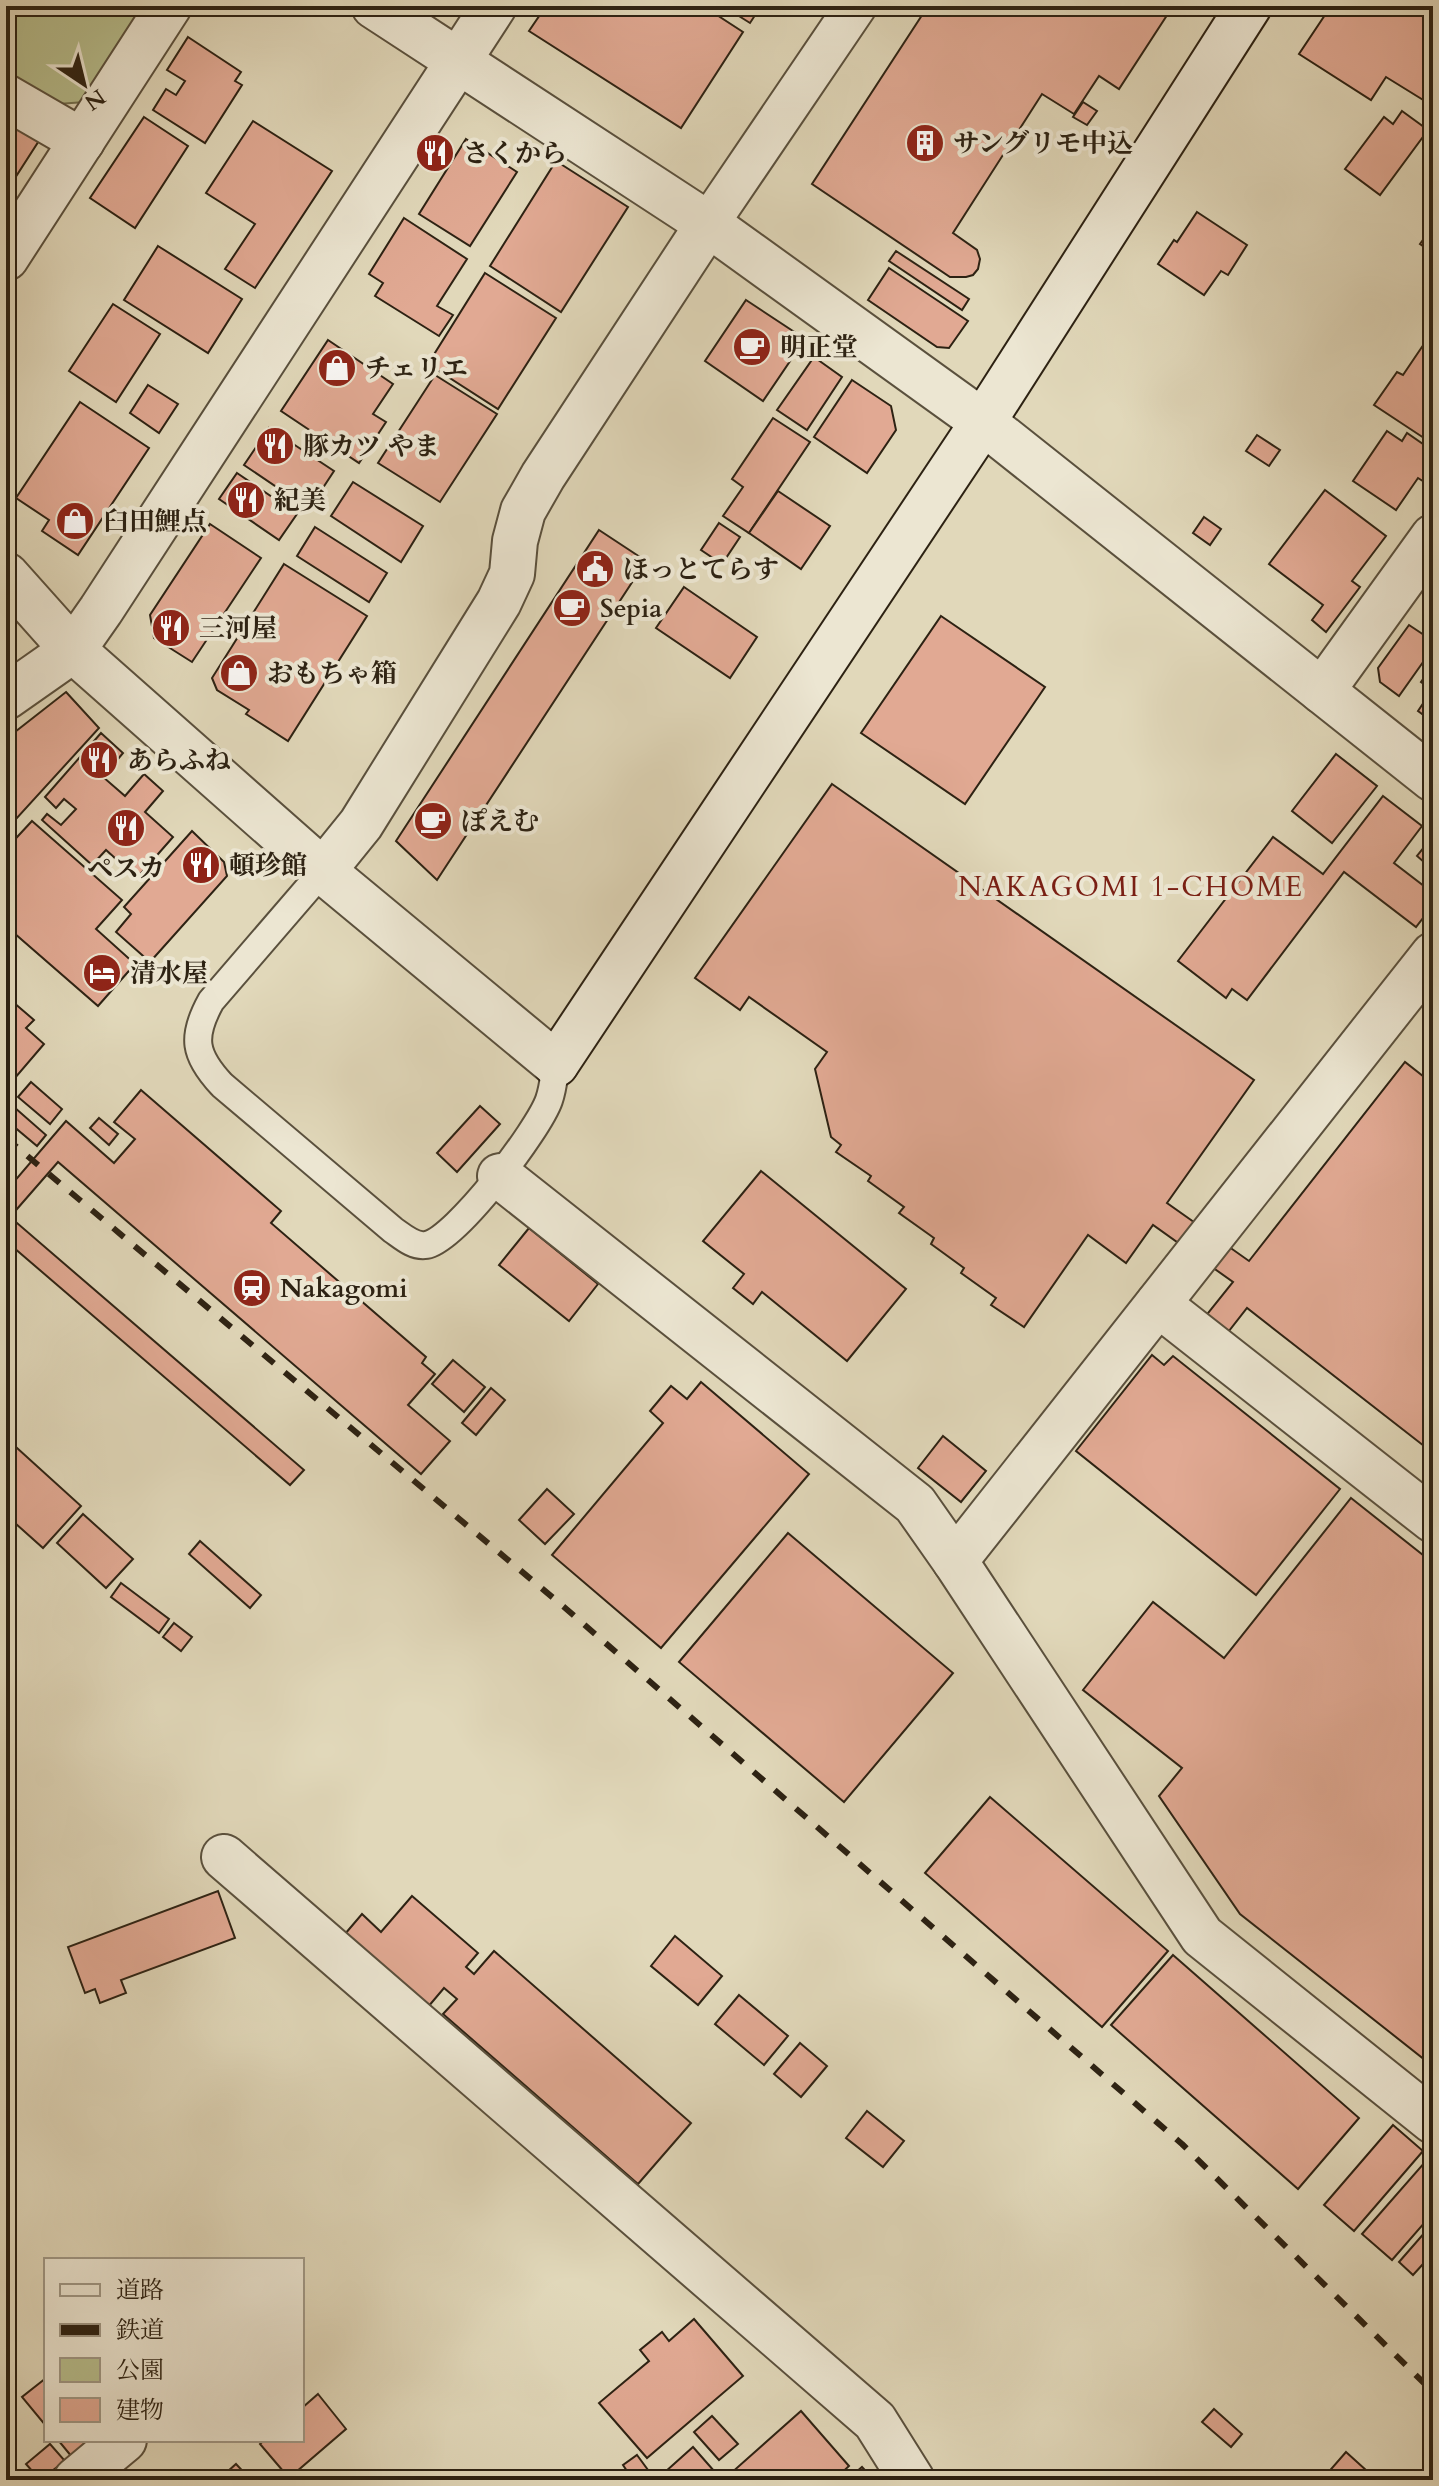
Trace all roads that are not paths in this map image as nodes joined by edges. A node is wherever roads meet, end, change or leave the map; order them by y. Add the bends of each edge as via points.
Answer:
1 (169, 6) edge
2 (374, 6) edge
3 (494, 6) edge
4 (856, 6) edge
5 (1249, 6) edge
6 (458, 61) junction
7 (6, 97) edge
8 (82, 141) junction
9 (708, 224) junction
10 (6, 258) edge
11 (983, 422) junction
12 (1433, 537) edge
13 (6, 575) edge
14 (73, 650) junction
15 (1322, 691) junction
16 (6, 697) edge
17 (1433, 779) edge
18 (323, 871) junction
19 (1433, 955) edge
20 (556, 1064) junction
21 (500, 1176) junction
22 (1158, 1304) junction
23 (1433, 1520) edge
24 (955, 1561) junction
25 (224, 1857) dead end
26 (1430, 2114) edge
27 (122, 2442) edge
28 (76, 2480) edge
29 (912, 2480) edge

1 - 8 street
2 - 6 street
3 - 6 street
4 - 9 street
5 - 11 street
6 - 9 street
6 - 14 street
7 - 8 street
8 - 10 street
9 - 11 street
9 - 18 street via 523,511 512,574 499,602 361,824
11 - 15 street
11 - 20 street
12 - 15 street
13 - 14 street
14 - 16 street
14 - 18 street
15 - 17 street
18 - 20 street
18 - 21 lane via 211,1001 197,1040 208,1069 409,1241 426,1245 442,1237
19 - 22 street
20 - 21 lane via 549,1101
21 - 24 street via 915,1504
22 - 23 street
22 - 24 street
24 - 26 street via 1202,1936
25 - 29 street via 875,2421
27 - 28 street

